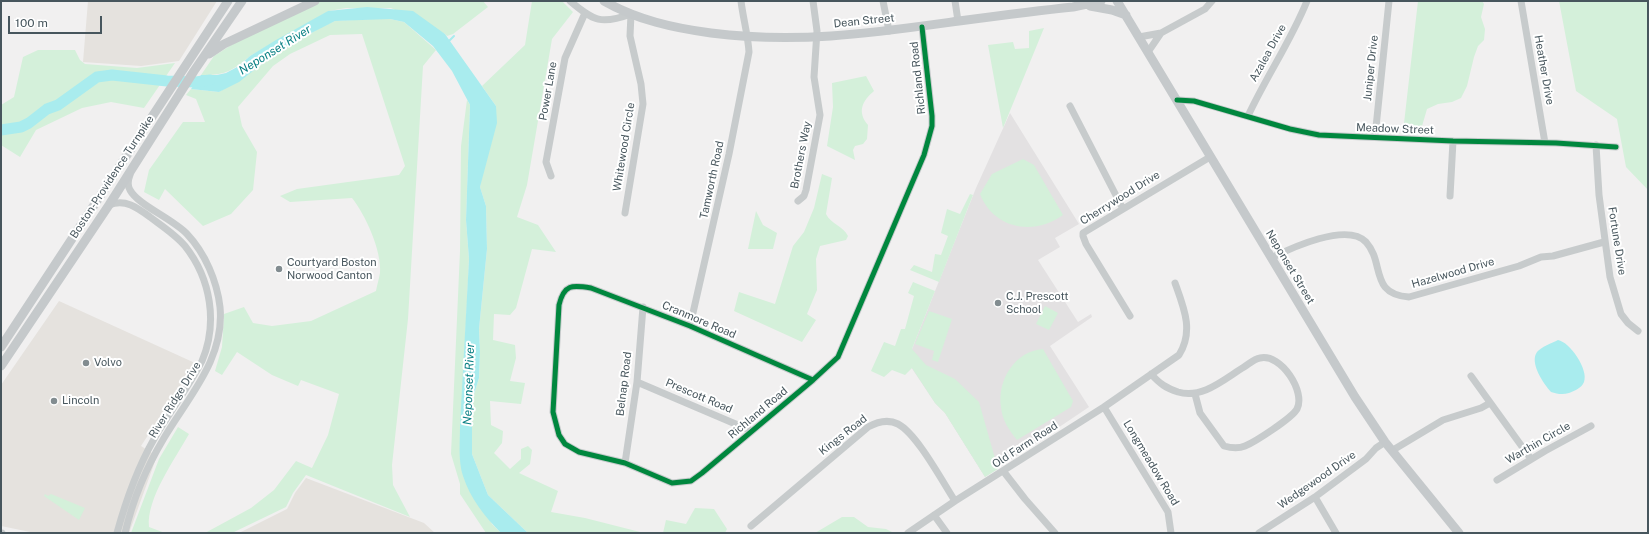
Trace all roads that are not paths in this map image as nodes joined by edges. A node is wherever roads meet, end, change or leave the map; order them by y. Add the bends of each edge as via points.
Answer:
1 (228, 1) edge
2 (242, 1) edge
3 (314, 1) edge
4 (570, 1) edge
5 (741, 1) edge
6 (813, 1) edge
7 (883, 1) edge
8 (955, 1) edge
9 (1101, 1) edge
10 (1117, 1) edge
11 (1212, 1) edge
12 (1307, 1) edge
13 (1389, 1) edge
14 (1521, 1) edge
15 (610, 2) edge
16 (1083, 3) edge
17 (585, 13) junction
18 (631, 14) junction
19 (1126, 15) junction
20 (958, 21) junction
21 (922, 27) junction
22 (889, 31) junction
23 (1162, 33) junction
24 (748, 37) junction
25 (1139, 37) junction
26 (816, 38) junction
27 (1148, 52) junction
28 (205, 58) junction
29 (1177, 100) junction
30 (1070, 106) dead end
31 (1248, 116) junction
32 (1375, 138) junction
33 (1453, 141) junction
34 (1545, 143) junction
35 (1596, 145) junction
36 (1616, 147) dead end
37 (1210, 157) junction
38 (133, 168) junction
39 (551, 176) dead end
40 (1450, 196) dead end
41 (798, 201) dead end
42 (109, 204) junction
43 (1123, 209) junction
44 (625, 213) dead end
45 (1604, 242) junction
46 (1270, 258) junction
47 (1175, 283) dead end
48 (575, 286) joint
49 (643, 307) junction
50 (1130, 316) dead end
51 (690, 326) junction
52 (1638, 331) dead end
53 (1, 347) edge
54 (1, 366) edge
55 (1151, 374) junction
56 (1471, 376) dead end
57 (813, 380) junction
58 (637, 382) junction
59 (1195, 394) junction
60 (1490, 403) junction
61 (1104, 407) junction
62 (1590, 426) dead end
63 (752, 431) junction
64 (1385, 442) junction
65 (1393, 450) junction
66 (1531, 459) junction
67 (625, 463) junction
68 (1004, 472) junction
69 (1497, 480) dead end
70 (1315, 497) junction
71 (955, 501) junction
72 (934, 515) junction
73 (751, 526) dead end
74 (117, 533) edge
75 (125, 533) edge
76 (908, 533) edge
77 (947, 533) edge
78 (1055, 533) edge
79 (1171, 533) edge
80 (1259, 533) edge
81 (1336, 533) edge
82 (1459, 533) edge

1 - 53 main road, Boston-Providence Turnpike
2 - 28 main road, Boston-Providence Turnpike
3 - 28 main road via 224,44
4 - 17 street
5 - 24 street, Tamworth Road
6 - 26 street, Brothers Way via 817,23
7 - 22 street
8 - 20 street
9 - 16 main road, Dean Street
10 - 19 main road, Neponset Street
11 - 23 street via 1205,9
12 - 31 street, Azalea Drive
13 - 32 street, Juniper Drive
14 - 34 street, Heather Drive
15 - 18 main road, Dean Street
16 - 19 main road
16 - 20 main road, Dean Street
17 - 18 street via 608,21
17 - 39 street, Power Lane via 565,58 546,162
18 - 24 main road, Dean Street via 665,25
18 - 44 street, Whitewood Circle via 630,36 643,104
19 - 25 main road, Neponset Street
20 - 21 main road, Dean Street
21 - 22 main road, Dean Street
21 - 57 street, Richland Road via 932,116 928,143 838,357
22 - 26 main road, Dean Street
23 - 25 street
23 - 27 street
24 - 26 main road, Dean Street
24 - 51 street, Tamworth Road via 749,52 741,98
25 - 27 main road, Neponset Street
26 - 41 street, Brothers Way via 814,77 820,115 806,190
27 - 29 main road, Neponset Street
28 - 38 main road, Boston-Providence Turnpike
29 - 31 street, Meadow Street via 1194,101
29 - 37 main road, Neponset Street
30 - 43 street
31 - 32 street, Meadow Street via 1319,135
32 - 33 street, Meadow Street
33 - 34 street, Meadow Street
33 - 40 street
34 - 35 street, Meadow Street
35 - 36 street, Meadow Street
35 - 45 street, Fortune Drive
37 - 43 street, Cherrywood Drive
37 - 46 main road, Neponset Street
38 - 42 main road, Boston-Providence Turnpike
38 - 75 street, River Ridge Drive via 128,184 133,195 176,224 199,249 214,280 220,319 209,366 152,458 136,496
42 - 54 main road, Boston-Providence Turnpike
42 - 74 street, River Ridge Drive via 120,202 132,205 186,247 199,266 206,284 211,322 202,361 138,470
43 - 50 street, Cherrywood Drive via 1083,233 1083,236
45 - 46 street, Hazelwood Drive via 1541,257 1519,266 1409,297 1390,292 1381,280 1366,242 1349,234 1322,238 1290,248
45 - 52 street, Fortune Drive via 1621,314
46 - 64 main road, Neponset Street
47 - 55 street, Old Farm Road via 1187,321 1185,346 1179,355
48 - 49 street, Cranmore Road via 591,288
48 - 67 street, Richland Road via 562,294 559,305 555,424 565,444 579,452
49 - 51 street, Cranmore Road
49 - 58 street, Belnap Road
51 - 57 street, Cranmore Road
55 - 59 street via 1167,389
55 - 61 street, Old Farm Road
56 - 60 street
57 - 63 street, Richland Road
58 - 63 street, Prescott Road
58 - 67 street, Belnap Road
59 - 59 street via 1209,389 1255,360 1266,357 1279,362 1294,383 1299,394 1299,402 1288,419 1245,447 1229,448 1224,446 1200,413
60 - 65 street via 1443,420
60 - 66 street
61 - 68 street, Old Farm Road
61 - 79 street, Longmeadow Road via 1168,512
62 - 66 street, Warthin Circle
63 - 67 street, Richland Road via 691,481 672,483
64 - 65 main road, Neponset Street
64 - 70 street, Wedgewood Drive
65 - 82 main road, Neponset Street
66 - 69 street, Warthin Circle
68 - 71 street, Old Farm Road
68 - 78 street
70 - 80 street, Wedgewood Drive
70 - 81 street
71 - 72 street, Old Farm Road
71 - 73 street, Kings Road via 906,429 890,422 876,422
72 - 76 street, Old Farm Road
72 - 77 street

